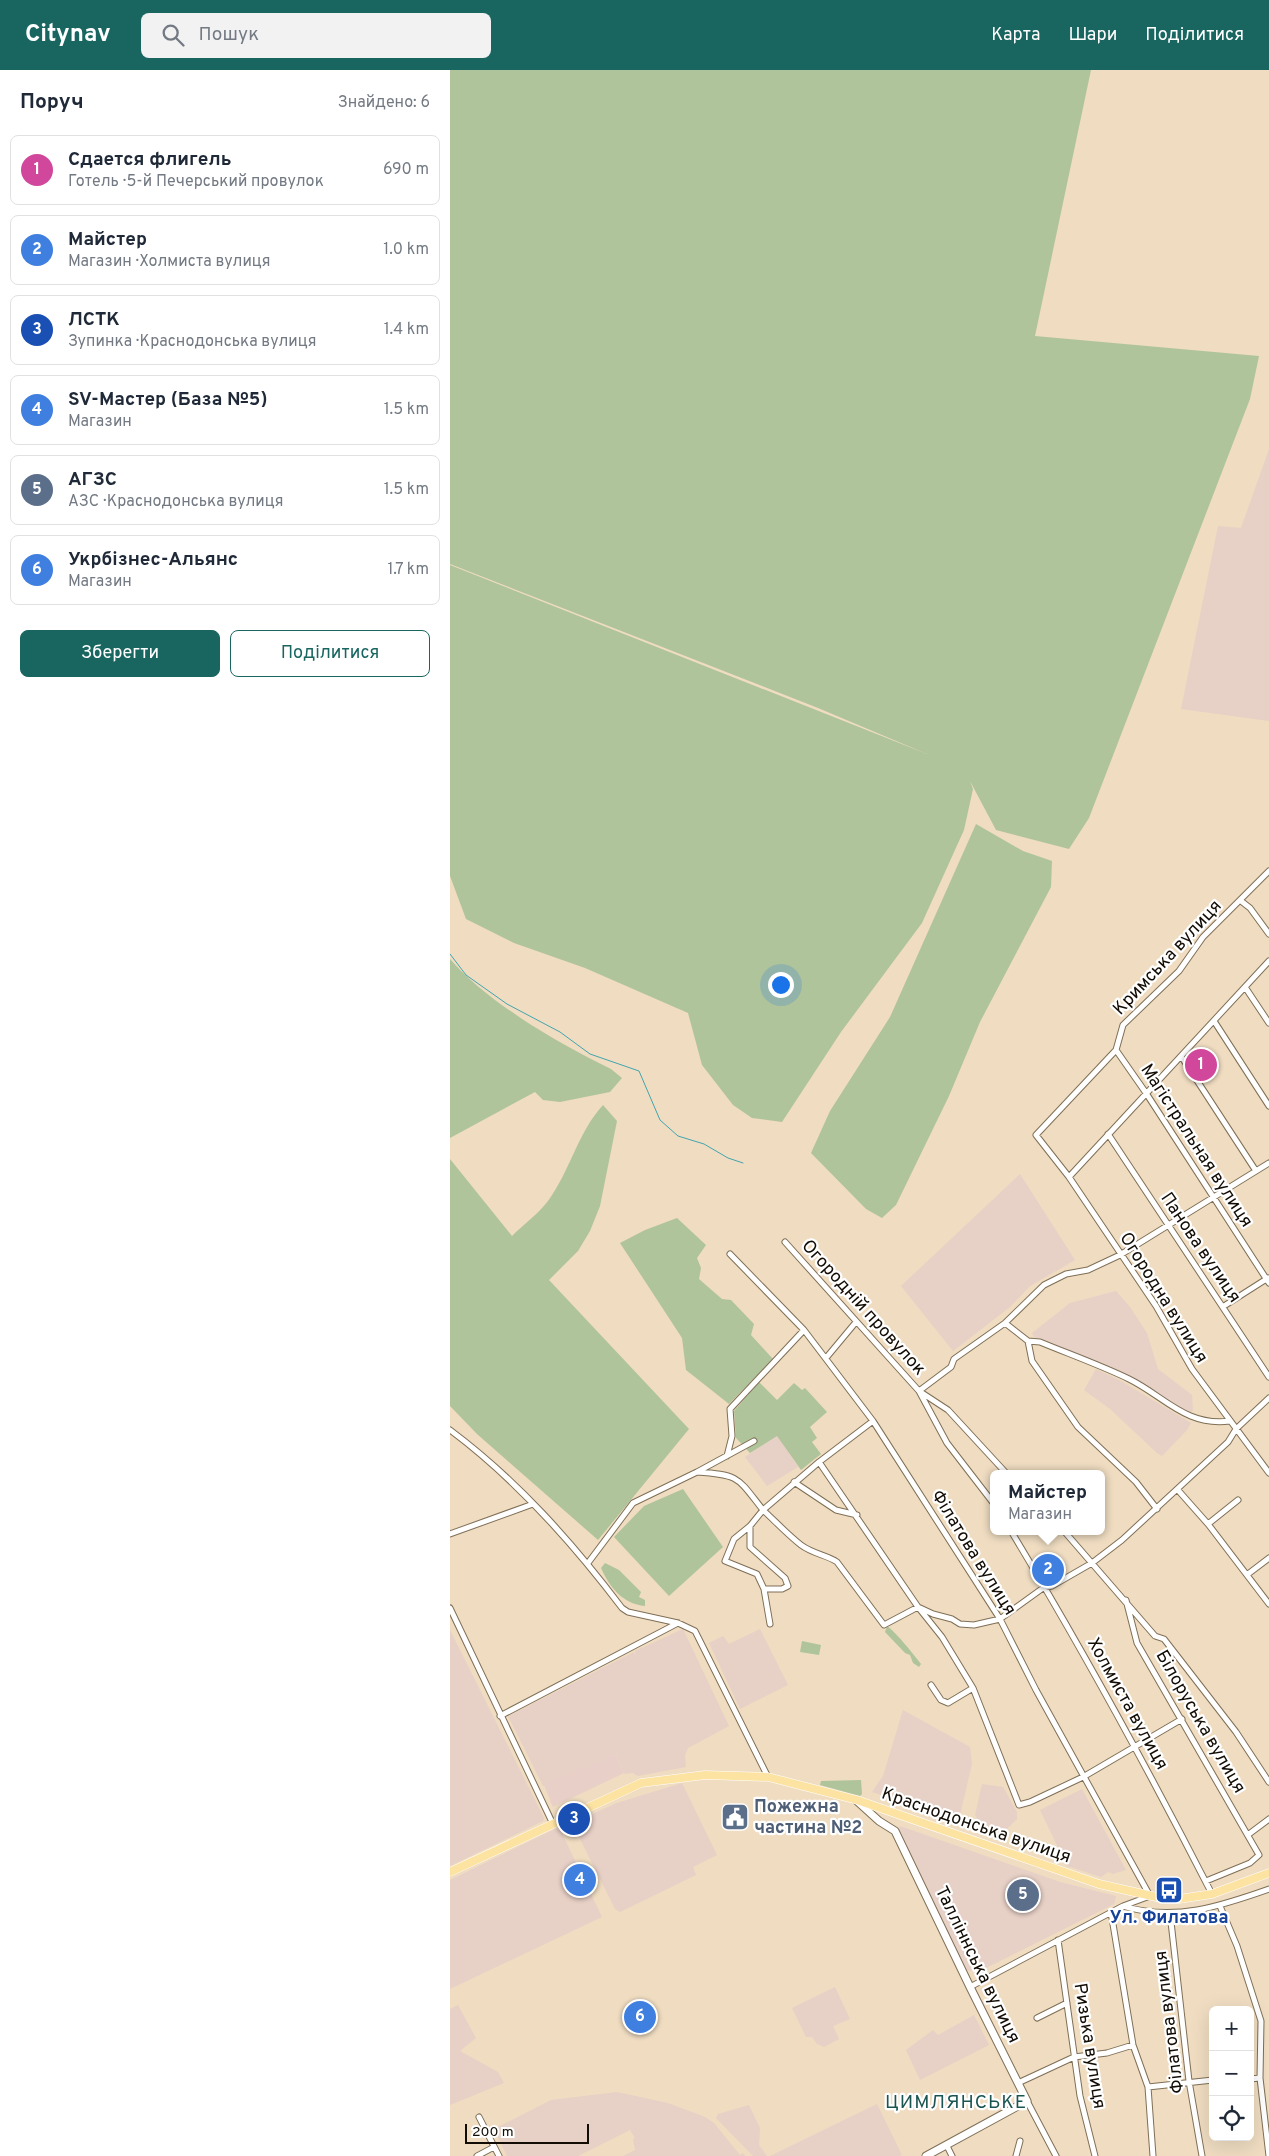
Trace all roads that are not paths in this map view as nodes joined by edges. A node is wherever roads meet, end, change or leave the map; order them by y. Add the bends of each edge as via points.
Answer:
1 (1269, 871) edge
2 (1241, 901) junction
3 (1269, 934) edge
4 (1269, 961) edge
5 (1245, 987) junction
6 (1214, 1021) junction
7 (1269, 1023) edge
8 (1116, 1050) junction
9 (1181, 1056) junction
10 (1146, 1093) junction
11 (1269, 1106) edge
12 (1108, 1134) junction
13 (1036, 1135) joint
14 (1267, 1165) edge
15 (1256, 1172) junction
16 (1269, 1172) edge
17 (1069, 1177) junction
18 (1215, 1198) junction
19 (1169, 1226) junction
20 (785, 1242) dead end
21 (730, 1254) dead end
22 (1120, 1255) junction
23 (1268, 1280) edge
24 (1224, 1306) junction
25 (856, 1322) junction
26 (1005, 1323) junction
27 (804, 1330) junction
28 (1028, 1341) junction
29 (826, 1358) junction
30 (1269, 1377) edge
31 (919, 1391) junction
32 (1269, 1398) edge
33 (873, 1421) junction
34 (1230, 1421) junction
35 (1236, 1429) junction
36 (450, 1430) edge
37 (754, 1442) dead end
38 (727, 1456) junction
39 (819, 1462) junction
40 (1003, 1470) edge
41 (697, 1472) junction
42 (1269, 1473) edge
43 (794, 1482) junction
44 (1177, 1489) junction
45 (990, 1499) edge
46 (1238, 1500) dead end
47 (533, 1504) junction
48 (1157, 1509) junction
49 (763, 1510) junction
50 (857, 1516) junction
51 (1208, 1524) junction
52 (750, 1526) junction
53 (450, 1534) edge
54 (1014, 1535) edge
55 (1068, 1535) edge
56 (1269, 1558) edge
57 (588, 1563) junction
58 (1092, 1563) junction
59 (1248, 1574) junction
60 (1046, 1587) junction
61 (764, 1589) junction
62 (1126, 1600) junction
63 (1269, 1604) edge
64 (918, 1607) junction
65 (450, 1608) edge
66 (1000, 1618) junction
67 (678, 1623) junction
68 (770, 1624) dead end
69 (931, 1685) dead end
70 (973, 1688) junction
71 (500, 1716) junction
72 (1182, 1719) junction
73 (1136, 1746) junction
74 (768, 1777) junction
75 (1083, 1777) junction
76 (1269, 1782) edge
77 (857, 1800) junction
78 (1269, 1819) edge
79 (552, 1822) junction
80 (1248, 1834) junction
81 (450, 1872) edge
82 (1269, 1873) edge
83 (1206, 1881) junction
84 (1269, 1889) edge
85 (1212, 1894) junction
86 (1150, 1896) junction
87 (1124, 1906) junction
88 (1220, 1906) junction
89 (1111, 1912) junction
90 (1170, 1913) junction
91 (1058, 1940) junction
92 (970, 1988) junction
93 (1067, 2003) junction
94 (1036, 2018) dead end
95 (1133, 2045) junction
96 (1074, 2058) junction
97 (1261, 2067) junction
98 (1269, 2069) edge
99 (1260, 2078) junction
100 (1254, 2079) edge
101 (1209, 2080) edge
102 (1190, 2081) junction
103 (1018, 2083) junction
104 (1148, 2086) junction
105 (1028, 2101) junction
106 (479, 2116) dead end
107 (1020, 2141) dead end
108 (947, 2146) junction
109 (494, 2147) junction
110 (477, 2156) edge
111 (498, 2156) edge
112 (926, 2156) edge
113 (952, 2156) edge
114 (1016, 2156) edge
115 (1056, 2156) edge
116 (1095, 2156) edge
117 (1153, 2156) edge
118 (1202, 2156) edge
119 (1269, 2156) edge

1 - 2 street, Кримська вулиця
2 - 3 street
2 - 8 street, Кримська вулиця via 1203,937 1179,971 1123,1025
4 - 5 street
5 - 6 street
5 - 7 street
6 - 9 street
6 - 11 street
8 - 10 street, Магістральная вулиця
8 - 13 street, Кримська вулиця
9 - 10 street
9 - 15 street
10 - 12 street
10 - 18 street, Магістральная вулиця
12 - 17 street
12 - 19 street, Панова вулиця
13 - 17 street, Огородна вулиця
14 - 15 street, Огородній провулок
14 - 16 street
15 - 18 street, Огородній провулок
17 - 22 street, Огородна вулиця
18 - 19 street, Огородній провулок
18 - 23 street, Магістральная вулиця
19 - 22 street, Огородній провулок
19 - 24 street, Панова вулиця
20 - 25 street, Огородній провулок
21 - 27 street, Філатова вулиця
22 - 26 street, Огородній провулок via 1044,1285
22 - 34 street, Огородна вулиця via 1156,1306 1192,1369
23 - 24 street
24 - 30 street, Панова вулиця
25 - 29 street
25 - 31 street, Огородній провулок
26 - 28 street
26 - 31 street, Огородній провулок via 954,1359 952,1367
27 - 29 street, Філатова вулиця
27 - 38 street via 730,1409 732,1436
28 - 34 street via 1040,1342 1130,1379 1191,1418
28 - 48 street via 1032,1361 1078,1427 1136,1482
29 - 33 street, Філатова вулиця
31 - 40 street via 948,1410
31 - 45 street via 947,1444
32 - 35 street
33 - 39 street
33 - 66 street, Філатова вулиця
34 - 35 street, Огородна вулиця
35 - 42 street, Огородна вулиця
35 - 44 street via 1228,1442
36 - 47 street via 485,1456
37 - 38 street
38 - 41 street
39 - 43 street
39 - 50 street
41 - 49 street via 728,1475 742,1482
41 - 57 street via 633,1503
43 - 49 street
43 - 50 street via 836,1510
44 - 48 street
44 - 51 street
46 - 51 street
47 - 53 street
47 - 57 street
48 - 58 street
49 - 52 street
49 - 64 street via 801,1545 837,1562 884,1624
50 - 64 street
51 - 59 street
52 - 61 street via 734,1539 725,1561 757,1574
52 - 61 street via 750,1547 785,1578 788,1586
54 - 60 street, Холмиста вулиця
55 - 58 street
56 - 59 street
57 - 67 street via 628,1612
58 - 60 street
58 - 62 street
59 - 63 street
60 - 66 street
60 - 73 street, Холмиста вулиця
61 - 68 street
62 - 72 street, Білоруська вулиця via 1137,1643
62 - 76 street via 1155,1636 1164,1639 1236,1732
64 - 66 street via 960,1624
64 - 70 street via 942,1637
65 - 71 street
66 - 75 street, Філатова вулиця
67 - 71 street
67 - 74 street via 695,1631
69 - 70 street via 941,1700 948,1703
70 - 75 street via 1019,1805
71 - 79 street
72 - 73 street
72 - 80 street, Білоруська вулиця
73 - 75 street
73 - 83 street, Холмиста вулиця
74 - 77 main road, Краснодонська вулиця
74 - 79 main road, Краснодонська вулиця via 704,1775 641,1783
75 - 86 street, Філатова вулиця
77 - 86 main road, Краснодонська вулиця via 1099,1884
77 - 92 street, Талліннська вулиця via 895,1831
78 - 80 street
79 - 81 main road, Краснодонська вулиця
80 - 83 street, Білоруська вулиця via 1260,1855 1250,1863
82 - 85 main road, Краснодонська вулиця
83 - 85 street, Холмиста вулиця
84 - 88 street
85 - 86 main road, Краснодонська вулиця via 1178,1899
86 - 87 street
87 - 89 street
87 - 90 street
88 - 90 street
88 - 97 street via 1237,1946 1261,2021
89 - 91 street
89 - 95 street
90 - 102 street, Філатова вулиця
91 - 92 street
91 - 93 street, Ризька вулиця
92 - 103 street, Талліннська вулиця
93 - 94 street
93 - 96 street, Ризька вулиця
95 - 96 street
95 - 104 street
96 - 103 street
96 - 116 street, Ризька вулиця
97 - 98 street
97 - 99 street
99 - 100 street
99 - 119 street
101 - 102 street
102 - 104 street
102 - 118 street, Філатова вулиця
103 - 105 street, Талліннська вулиця
104 - 117 street
105 - 108 street
105 - 115 street, Талліннська вулиця
106 - 109 street
107 - 114 street
108 - 112 street
108 - 113 street
109 - 110 street
109 - 111 street

